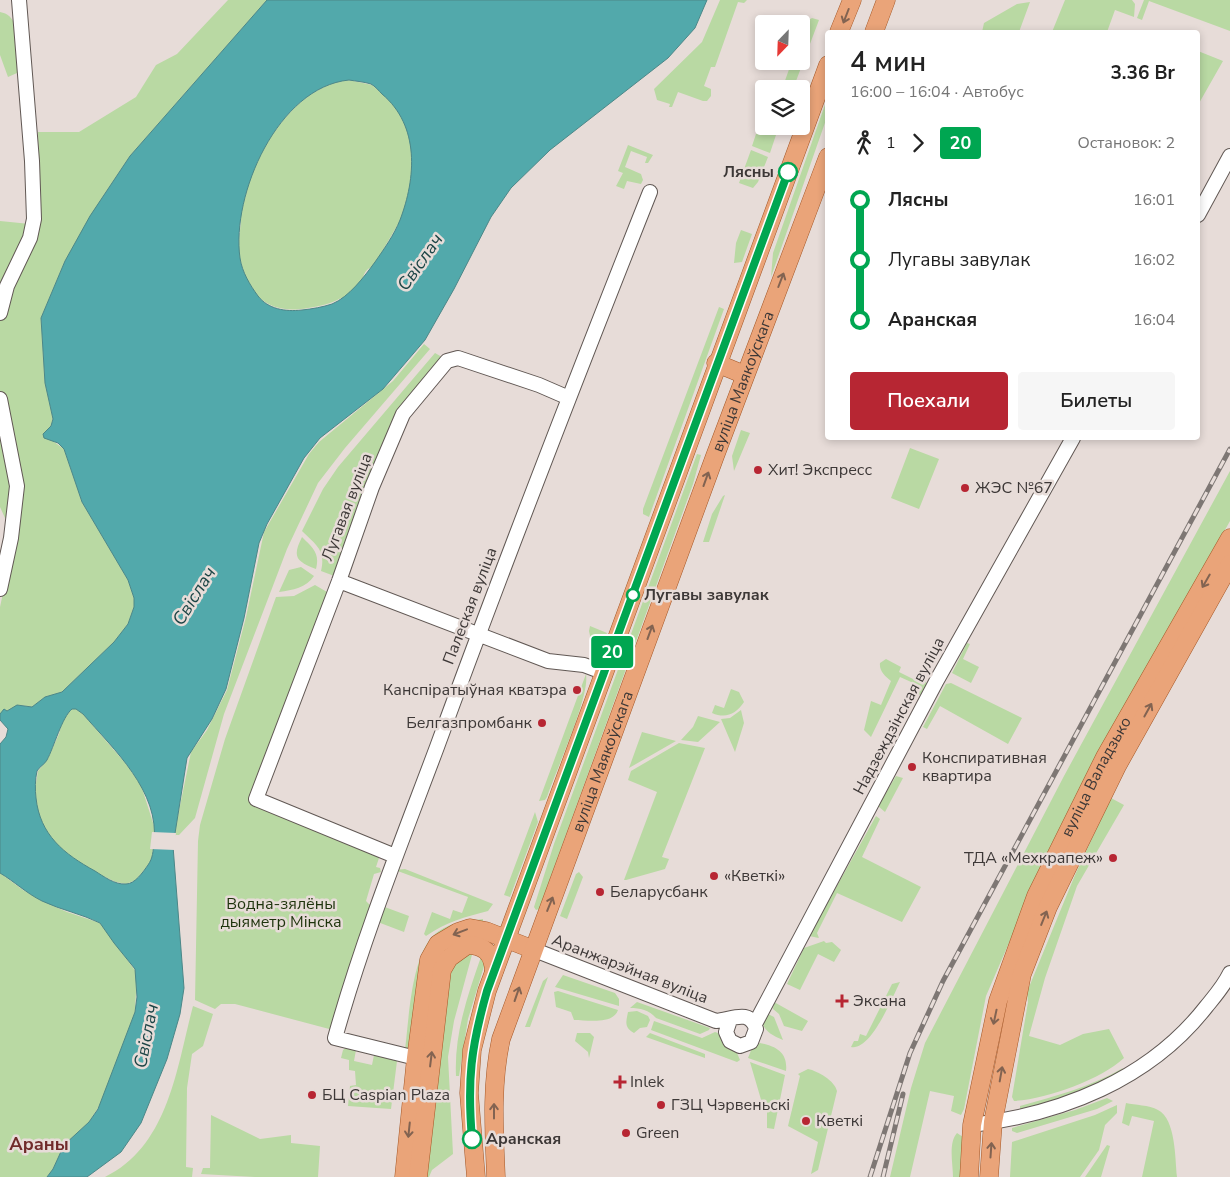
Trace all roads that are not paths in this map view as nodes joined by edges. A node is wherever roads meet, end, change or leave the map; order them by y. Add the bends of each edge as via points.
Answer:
1 (20, 0) edge
2 (852, 0) edge
3 (886, 0) edge
4 (840, 30) edge
5 (875, 30) edge
6 (825, 73) edge
7 (1230, 156) edge
8 (825, 165) edge
9 (650, 192) dead end
10 (1200, 211) edge
11 (0, 313) edge
12 (716, 363) junction
13 (745, 375) junction
14 (569, 398) junction
15 (0, 399) edge
16 (1072, 440) edge
17 (1230, 538) edge
18 (1230, 564) edge
19 (339, 581) junction
20 (0, 588) edge
21 (478, 636) junction
22 (604, 673) junction
23 (395, 856) junction
24 (506, 939) junction
25 (532, 949) junction
26 (494, 971) junction
27 (1230, 973) edge
28 (754, 1018) junction
29 (728, 1026) junction
30 (416, 1058) junction
31 (993, 1122) junction
32 (972, 1125) junction
33 (404, 1177) edge
34 (418, 1177) edge
35 (476, 1177) edge
36 (496, 1177) edge
37 (969, 1177) edge
38 (989, 1177) edge

1 - 11 street via 34,219 30,238 7,286
2 -> 4 main road
3 - 5 main road
6 - 12 main road, вуліца Маякоўскага
7 - 10 street
13 -> 8 main road, вуліца Маякоўскага
9 - 14 street, Палеская вуліца
12 - 13 main road
12 - 22 main road, вуліца Маякоўскага
25 -> 13 main road, вуліца Маякоўскага via 567,862
14 - 19 street, Лугавая вуліца via 458,358 447,361 403,414 372,487
14 - 21 street, Палеская вуліца
15 - 20 street via 17,486 11,538
16 - 28 street, Надзеждзінская вуліца via 937,680
17 -> 32 main road, вуліца Валадзько via 1106,757 1036,896 998,1001
31 -> 18 main road, вуліца Валадзько via 1022,974 1048,907 1117,766
19 - 21 street
19 - 23 street, Лугавая вуліца via 256,799
21 - 22 street via 548,661 584,665
21 - 23 street, Палеская вуліца
22 - 24 main road, вуліца Маякоўскага
23 - 30 street, Палеская вуліца via 335,1038
24 - 25 main road
24 - 26 main road, вуліца Маякоўскага
24 -> 30 main road via 470,928 438,944 429,960
25 - 29 street, Аранжарэйная вуліца
36 -> 25 main road, вуліца Маякоўскага via 493,1112 497,1057
34 -> 26 main road via 442,970 449,958 467,944 490,953
26 - 35 main road, вуліца Маякоўскага via 472,1050 469,1094
27 - 31 street via 1199,1016 1179,1037 1132,1073 1075,1101
28 - 29 street, Аранжарэйная вуліца via 738,1016
28 - 29 street via 755,1036 746,1045 735,1044 727,1037
30 -> 33 main road
31 - 32 street
38 -> 31 main road, вуліца Валадзько
32 - 37 main road, вуліца Валадзько

